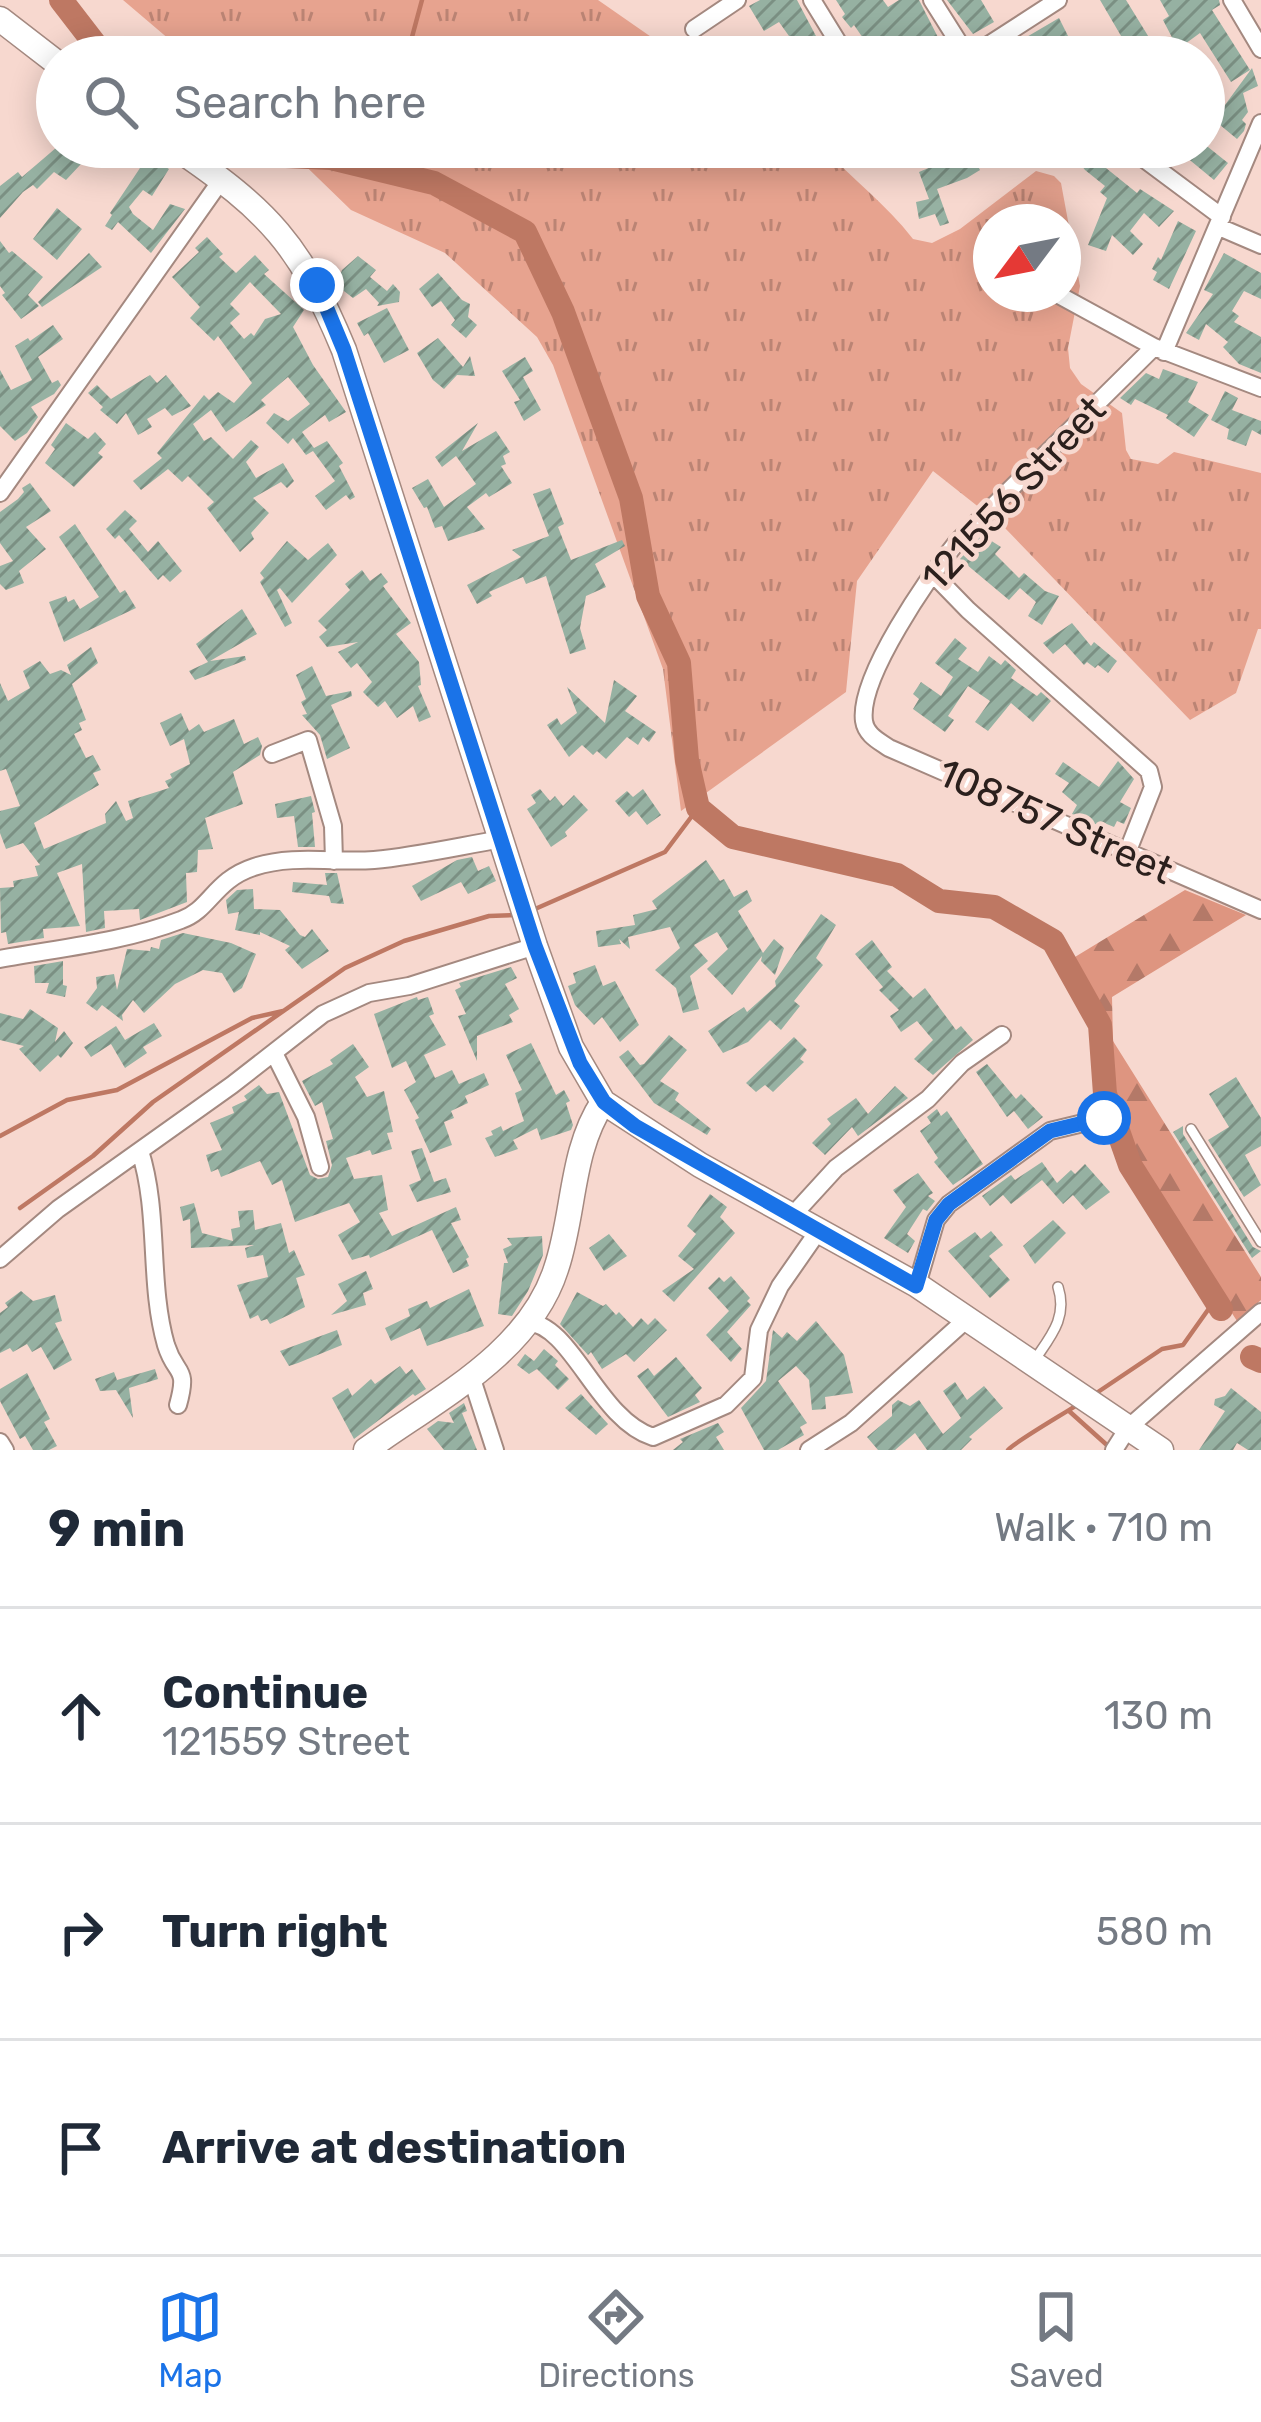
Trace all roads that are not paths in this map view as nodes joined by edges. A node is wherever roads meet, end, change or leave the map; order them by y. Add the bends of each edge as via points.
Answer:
1 (737, 0) edge
2 (812, 0) edge
3 (932, 0) edge
4 (1232, 0) edge
5 (1055, 1) edge
6 (0, 19) edge
7 (694, 29) dead end
8 (834, 36) edge
9 (955, 36) edge
10 (1001, 36) edge
11 (36, 47) edge
12 (1261, 49) edge
13 (1261, 123) edge
14 (206, 168) edge
15 (1154, 168) edge
16 (223, 179) junction
17 (1221, 222) junction
18 (1261, 245) edge
19 (1081, 307) edge
20 (1159, 350) junction
21 (1261, 388) edge
22 (0, 493) edge
23 (932, 573) junction
24 (863, 718) joint
25 (272, 754) dead end
26 (502, 838) junction
27 (1127, 853) junction
28 (334, 861) junction
29 (1261, 910) edge
30 (533, 940) junction
31 (0, 959) edge
32 (1002, 1035) dead end
33 (274, 1053) junction
34 (604, 1102) junction
35 (1104, 1118) dead end
36 (1191, 1129) dead end
37 (140, 1151) junction
38 (320, 1167) dead end
39 (793, 1215) junction
40 (819, 1230) junction
41 (1260, 1236) edge
42 (0, 1259) edge
43 (916, 1286) junction
44 (1058, 1287) dead end
45 (1261, 1312) edge
46 (968, 1318) junction
47 (526, 1322) junction
48 (1034, 1361) junction
49 (471, 1376) junction
50 (178, 1405) dead end
51 (1120, 1433) edge
52 (0, 1442) edge
53 (5, 1450) edge
54 (366, 1450) edge
55 (495, 1450) edge
56 (809, 1450) edge
57 (1161, 1450) edge

1 - 7 street
2 - 8 street
3 - 9 street
4 - 12 street
5 - 10 street
6 - 11 street
13 - 17 street
14 - 16 street
15 - 17 street
16 - 22 street
16 - 26 street via 281,233 317,285
17 - 18 street
17 - 20 street
19 - 20 street
20 - 21 street
20 - 23 street, 121556 Street
23 - 24 street, 121556 Street via 896,632
23 - 27 street via 1144,764 1153,787
24 - 27 street, 108757 Street via 871,736 890,748
25 - 28 street via 308,740 329,804
26 - 28 street
26 - 30 street
27 - 29 street, 108757 Street
28 - 31 street via 257,866 217,886 182,920
30 - 33 street via 344,1002
30 - 34 street via 571,1047
32 - 39 street via 836,1168
33 - 37 street
33 - 38 street
34 - 39 street
34 - 47 street via 582,1142 556,1270
35 - 43 street via 1050,1131 949,1204 936,1220
36 - 41 lane
37 - 42 street
37 - 50 street via 165,1341 184,1376
39 - 40 street
40 - 43 street
40 - 47 street via 759,1330 753,1378 727,1405 653,1438 632,1431 560,1339
43 - 46 street
44 - 48 lane via 1059,1324
45 - 51 street
46 - 48 street
46 - 56 street via 851,1424
47 - 49 street
48 - 51 street
49 - 54 street
49 - 55 street
51 - 57 street
52 - 53 street

